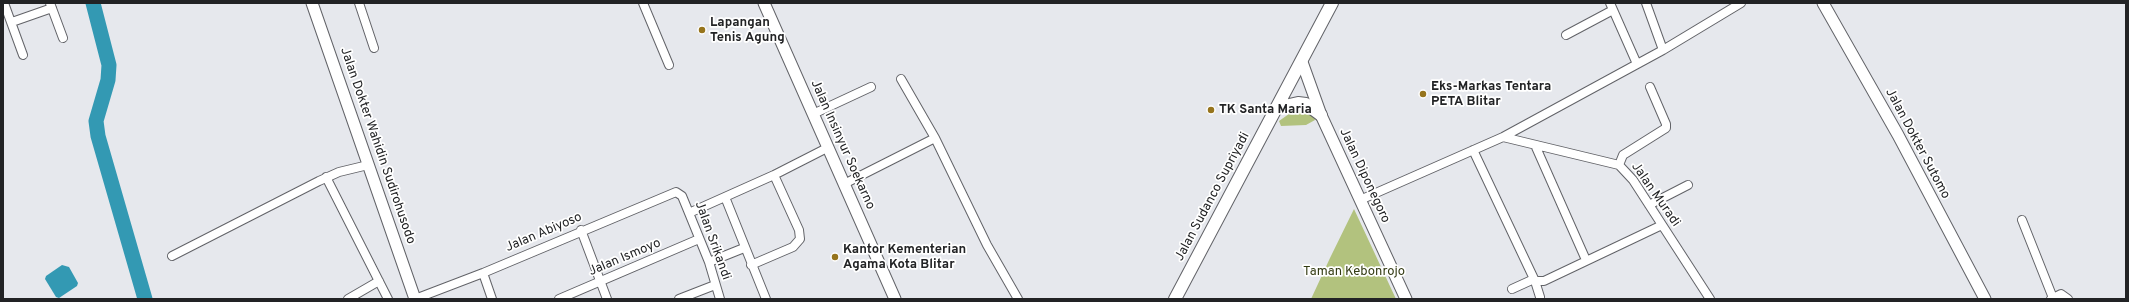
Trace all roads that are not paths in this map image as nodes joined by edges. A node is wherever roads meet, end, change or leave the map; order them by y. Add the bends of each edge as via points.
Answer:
1 (4, 3) edge
2 (312, 3) edge
3 (358, 3) edge
4 (643, 3) edge
5 (764, 3) edge
6 (1332, 3) edge
7 (1646, 3) edge
8 (1741, 3) edge
9 (1823, 3) edge
10 (51, 5) edge
11 (1611, 7) edge
12 (12, 22) junction
13 (1566, 35) dead end
14 (63, 38) dead end
15 (374, 48) dead end
16 (1663, 50) junction
17 (24, 55) dead end
18 (1302, 62) junction
19 (1637, 64) junction
20 (669, 65) dead end
21 (901, 79) dead end
22 (871, 87) dead end
23 (1650, 87) dead end
24 (1276, 108) junction
25 (812, 114) junction
26 (1321, 115) junction
27 (1503, 137) junction
28 (935, 138) junction
29 (1534, 145) junction
30 (827, 148) junction
31 (1473, 150) junction
32 (368, 165) junction
33 (1619, 165) junction
34 (774, 175) junction
35 (326, 178) junction
36 (844, 184) junction
37 (1688, 185) dead end
38 (679, 193) joint
39 (725, 198) junction
40 (1360, 200) junction
41 (1649, 205) junction
42 (689, 213) junction
43 (2022, 220) dead end
44 (1662, 225) junction
45 (581, 230) junction
46 (699, 239) junction
47 (744, 248) junction
48 (172, 256) dead end
49 (1586, 260) junction
50 (709, 262) junction
51 (752, 265) junction
52 (482, 273) junction
53 (1534, 280) junction
54 (379, 281) junction
55 (600, 281) junction
56 (715, 285) junction
57 (1512, 289) dead end
58 (433, 295) edge
59 (1540, 297) dead end
60 (416, 298) edge
61 (2052, 298) edge
62 (348, 299) edge
63 (388, 299) edge
64 (492, 299) edge
65 (560, 299) edge
66 (607, 299) edge
67 (679, 299) edge
68 (720, 299) edge
69 (766, 299) edge
70 (895, 299) edge
71 (1018, 299) edge
72 (1175, 299) edge
73 (1406, 299) edge
74 (1710, 299) edge
75 (1985, 299) edge
76 (2068, 299) edge

1 - 12 street
2 - 32 main road, Jalan Dokter Wahidin Sudirohusodo
3 - 15 street
4 - 20 street
5 - 25 main road, Jalan Insinyur Soekarno
6 - 18 main road, Jalan Sudanco Supriyadi
7 - 16 street
8 - 16 street
9 - 75 main road, Jalan Dokter Sutomo via 1898,135
10 - 12 street
10 - 14 street
11 - 13 street
11 - 19 street
12 - 17 street
16 - 19 street
18 - 24 main road, Jalan Sudanco Supriyadi
18 - 26 main road, Jalan Diponegoro
19 - 27 street
21 - 28 street
22 - 25 street
23 - 33 street via 1666,128 1633,147 1623,155
24 - 26 main road via 1298,103 1306,104
24 - 72 main road, Jalan Sudanco Supriyadi
25 - 30 main road, Jalan Insinyur Soekarno
26 - 40 main road, Jalan Diponegoro
27 - 29 street, Jalan Muradi
27 - 31 street
28 - 36 street
28 - 71 street via 987,245
29 - 33 street, Jalan Muradi
29 - 49 street
30 - 34 street
30 - 36 main road, Jalan Insinyur Soekarno
31 - 40 street
31 - 53 street
32 - 35 street
32 - 60 main road, Jalan Dokter Wahidin Sudirohusodo
33 - 41 street, Jalan Muradi via 1633,180
34 - 39 street
34 - 51 street via 799,230 800,239 793,247
35 - 48 street
35 - 54 street
36 - 70 main road, Jalan Insinyur Soekarno
37 - 41 street
38 - 42 street, Jalan Srikandi
38 - 45 street, Jalan Abiyoso via 670,193
39 - 42 street
39 - 47 street
40 - 73 main road, Jalan Diponegoro
41 - 44 street, Jalan Muradi
42 - 46 street, Jalan Srikandi
43 - 61 street
44 - 49 street
44 - 74 street, Jalan Muradi
45 - 52 street, Jalan Abiyoso
45 - 55 street
46 - 50 street, Jalan Srikandi
46 - 55 street, Jalan Ismoyo
47 - 50 street
47 - 51 street
49 - 53 street via 1544,281
50 - 56 street, Jalan Srikandi
51 - 69 street
52 - 58 street, Jalan Abiyoso
52 - 64 street
53 - 57 street
53 - 59 street
54 - 62 street
54 - 63 street
55 - 65 street, Jalan Ismoyo
55 - 66 street
56 - 67 street
56 - 68 street, Jalan Srikandi
58 - 60 street, Jalan Abiyoso
61 - 76 street via 2061,294

